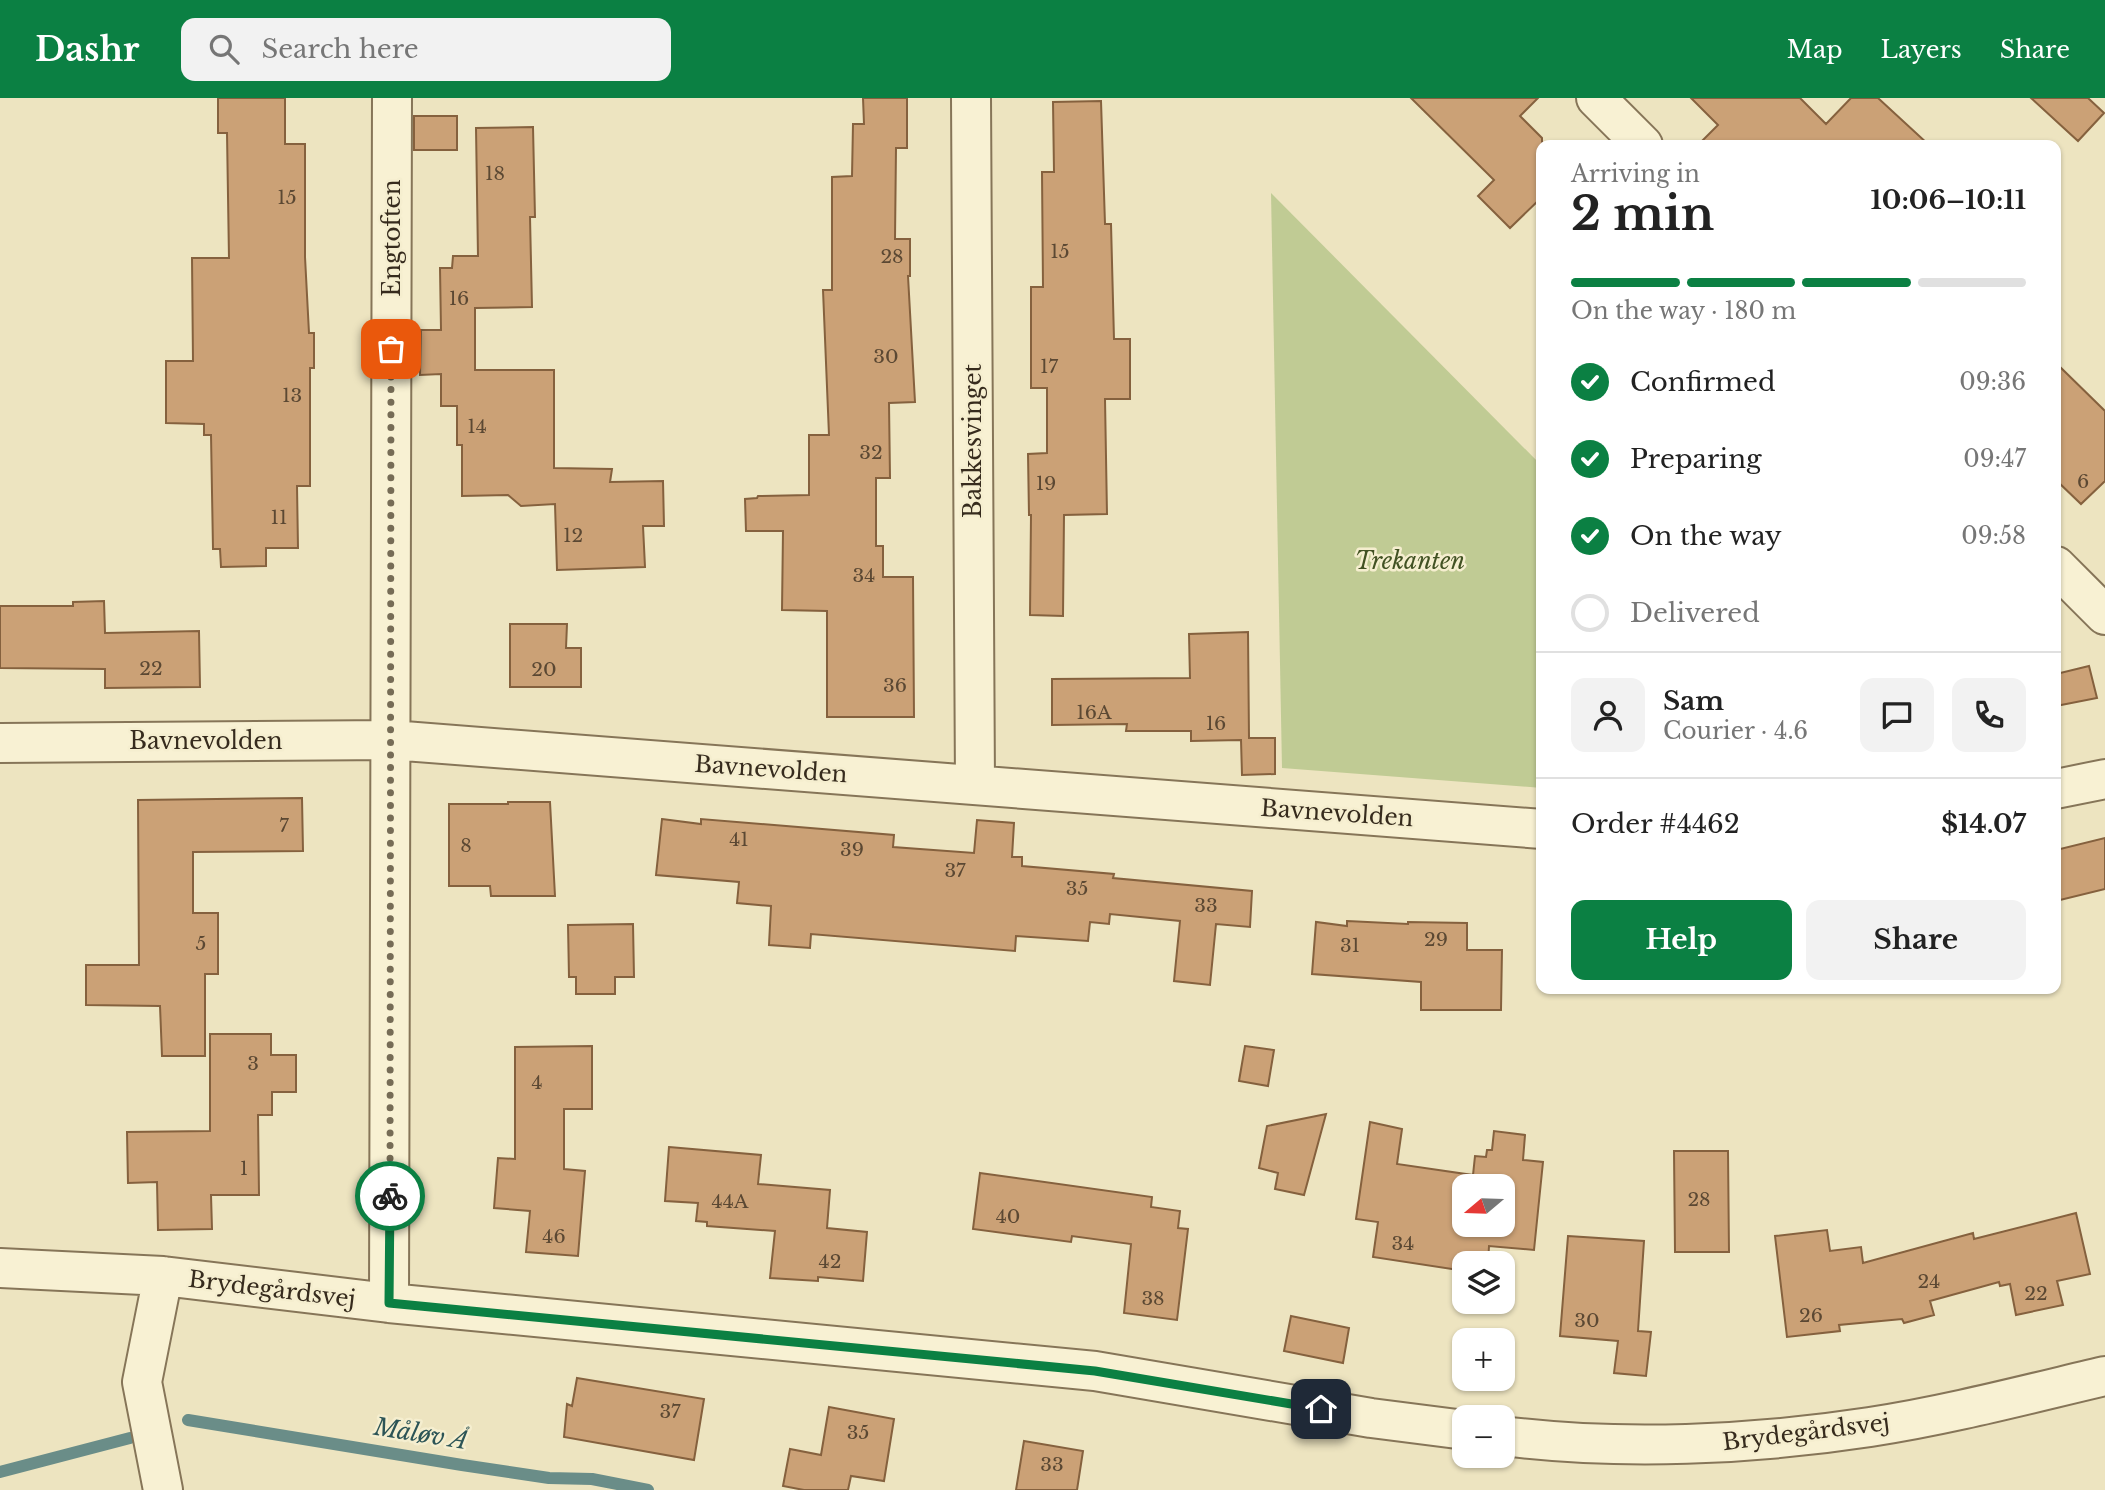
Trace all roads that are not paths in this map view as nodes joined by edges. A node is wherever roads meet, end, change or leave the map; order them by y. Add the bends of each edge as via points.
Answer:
1 (392, 98) edge
2 (971, 98) edge
3 (1596, 98) edge
4 (1638, 140) edge
5 (2061, 571) edge
6 (2105, 615) edge
7 (391, 740) junction
8 (0, 743) edge
9 (2105, 779) edge
10 (975, 785) junction
11 (2061, 788) edge
12 (1536, 829) edge
13 (0, 1268) edge
14 (163, 1276) junction
15 (389, 1303) junction
16 (2105, 1376) edge
17 (1452, 1428) edge
18 (1515, 1437) edge
19 (167, 1481) edge

1 - 7 street, Engtoften
2 - 10 street, Bakkesvinget
3 - 4 street
5 - 6 street
7 - 8 street, Bavnevolden
7 - 10 street, Bavnevolden
7 - 15 street, Engtoften
9 - 11 street
10 - 12 street, Bavnevolden
13 - 14 street, Brydegårdsvej
14 - 15 street, Brydegårdsvej
14 - 19 street, Brydegårdsvej via 142,1382
15 - 17 street, Brydegårdsvej via 1095,1371
16 - 18 street, Brydegårdsvej via 1871,1427 1706,1443 1561,1443

